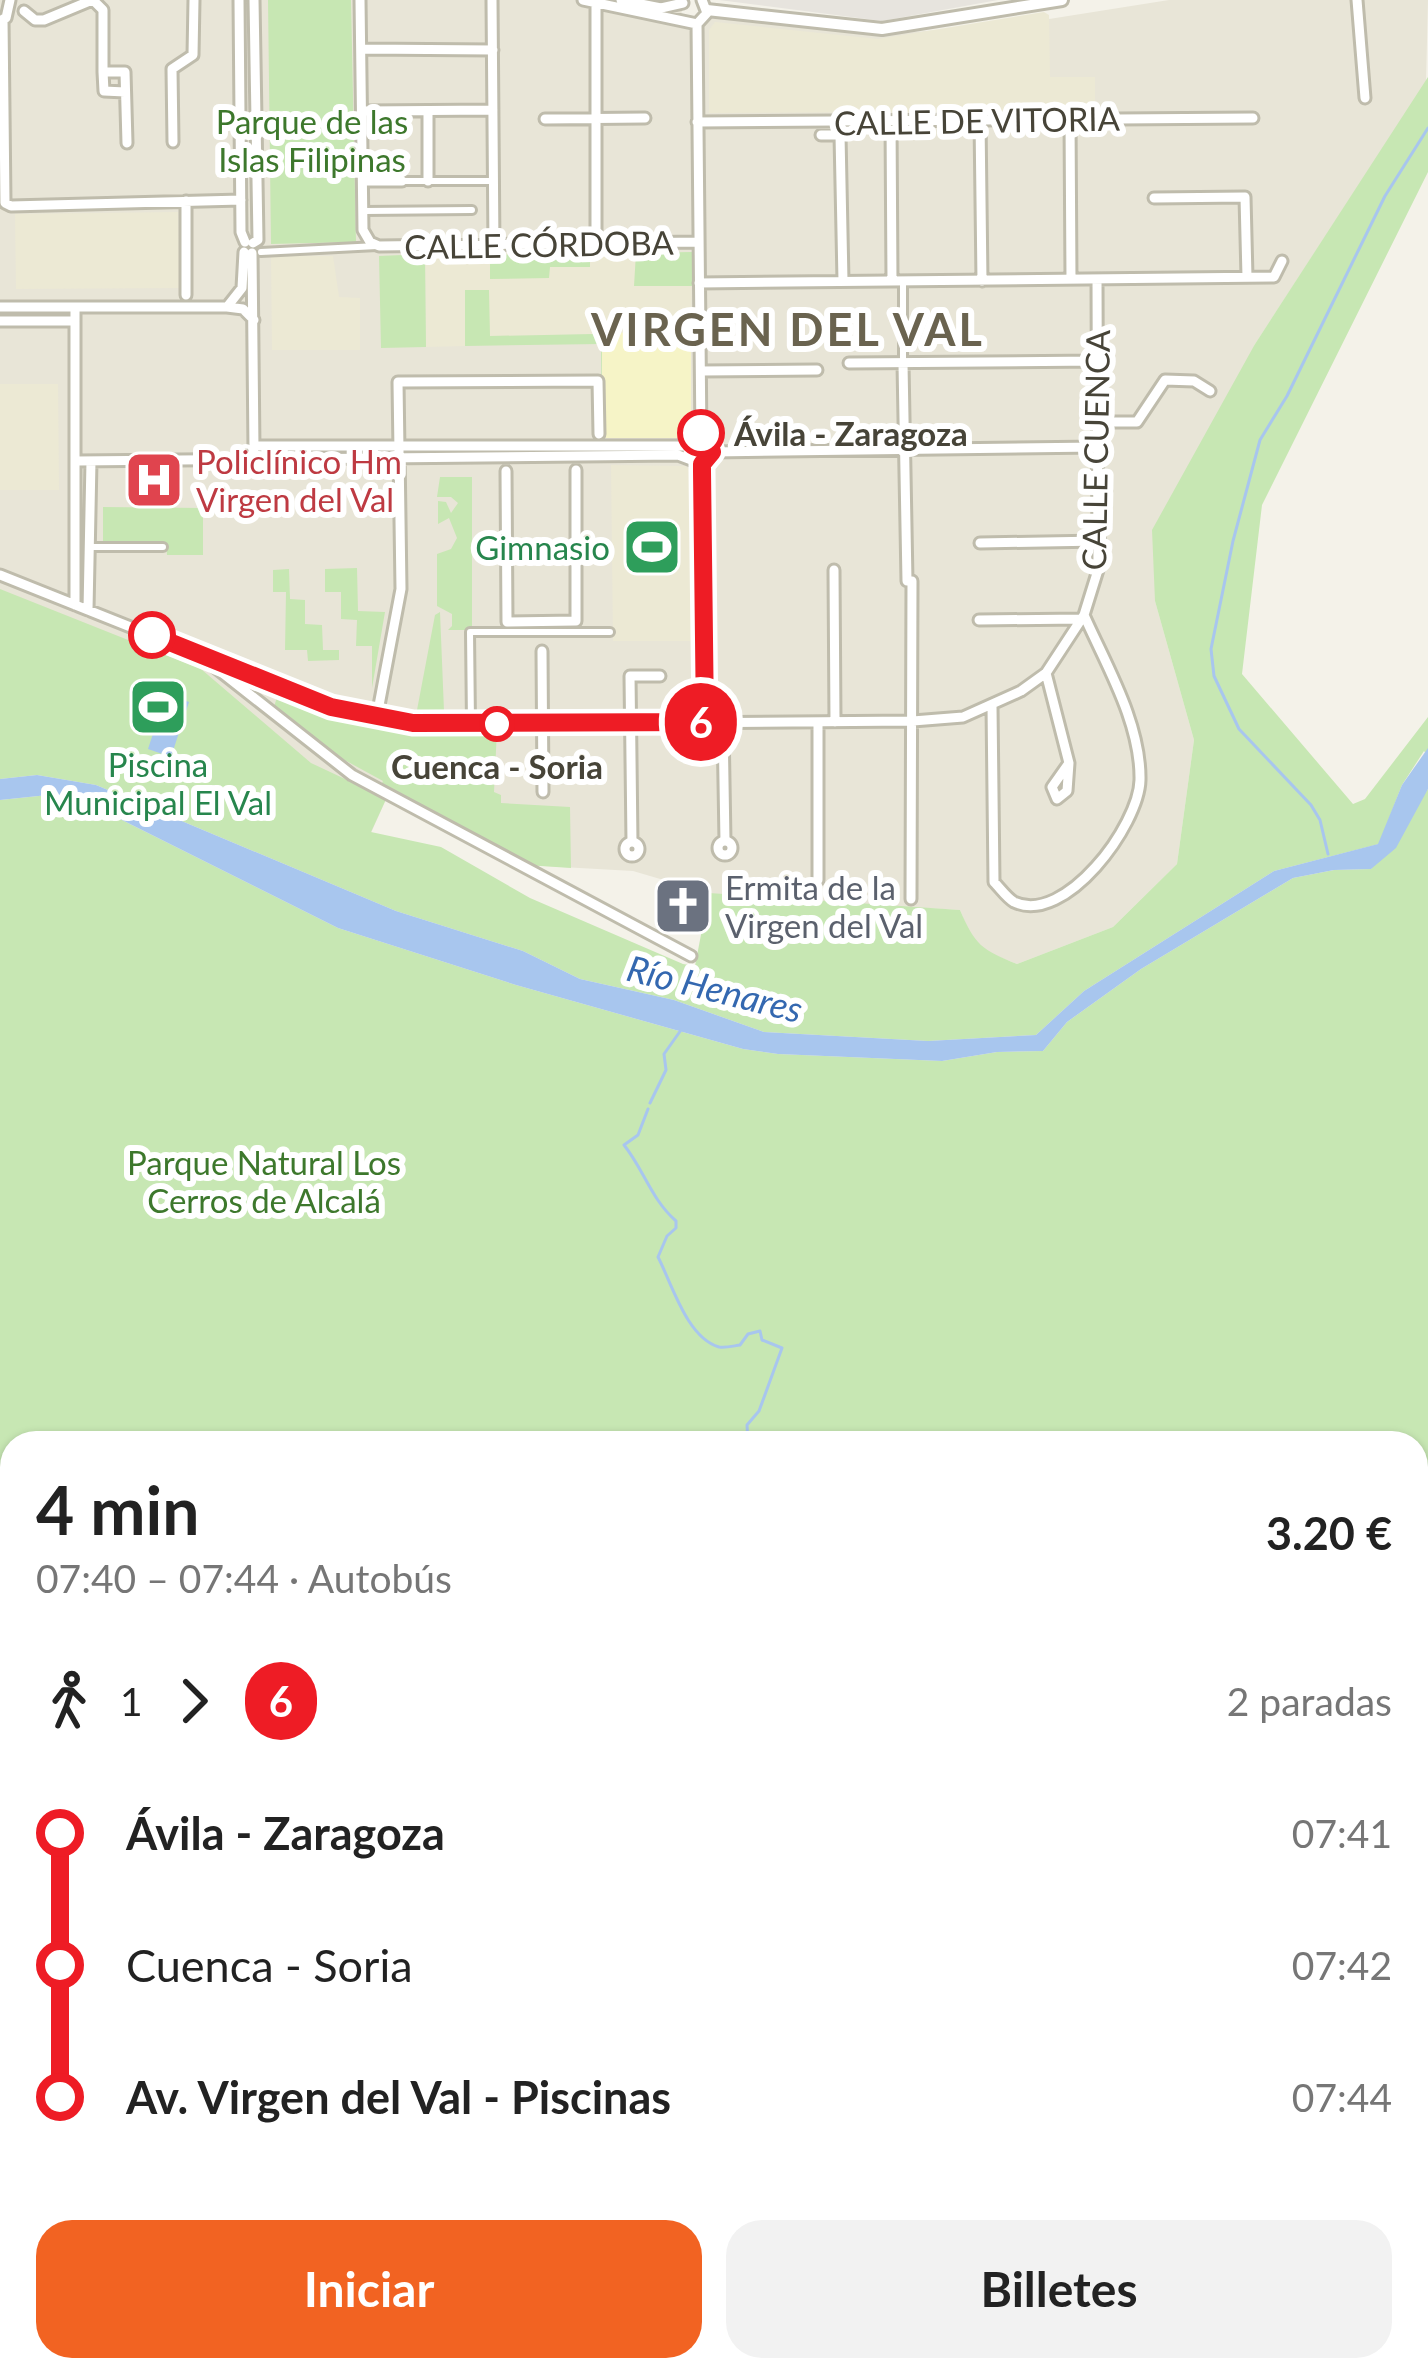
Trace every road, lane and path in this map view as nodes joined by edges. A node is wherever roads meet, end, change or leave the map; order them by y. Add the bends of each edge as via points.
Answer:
1 (10, 0) edge
2 (93, 0) edge
3 (194, 0) edge
4 (239, 0) edge
5 (254, 0) edge
6 (360, 0) edge
7 (492, 0) edge
8 (584, 0) edge
9 (621, 0) edge
10 (1062, 0) edge
11 (1357, 0) edge
12 (684, 2) edge
13 (596, 3) edge
14 (24, 5) edge
15 (705, 5) edge
16 (1002, 5) edge
17 (3, 19) edge
18 (691, 23) junction
19 (363, 49) junction
20 (493, 50) junction
21 (104, 71) junction
22 (125, 92) junction
23 (1365, 98) dead end
24 (493, 110) junction
25 (364, 111) junction
26 (428, 111) junction
27 (597, 118) junction
28 (645, 118) dead end
29 (1253, 118) dead end
30 (545, 119) dead end
31 (1070, 119) junction
32 (980, 120) junction
33 (891, 121) junction
34 (698, 124) junction
35 (821, 135) dead end
36 (127, 142) dead end
37 (173, 142) dead end
38 (364, 181) junction
39 (402, 181) joint
40 (428, 181) junction
41 (494, 181) junction
42 (1154, 198) dead end
43 (241, 200) junction
44 (186, 201) junction
45 (472, 210) dead end
46 (364, 211) junction
47 (698, 242) junction
48 (596, 245) junction
49 (379, 246) junction
50 (494, 247) junction
51 (251, 249) junction
52 (1282, 261) dead end
53 (1247, 277) junction
54 (1071, 279) junction
55 (1097, 279) junction
56 (844, 281) junction
57 (898, 281) junction
58 (982, 281) junction
59 (699, 283) junction
60 (186, 294) dead end
61 (0, 307) edge
62 (75, 307) junction
63 (227, 307) junction
64 (254, 320) junction
65 (0, 321) edge
66 (75, 321) junction
67 (1097, 362) junction
68 (849, 363) dead end
69 (903, 364) junction
70 (817, 370) dead end
71 (701, 371) junction
72 (1210, 391) dead end
73 (1098, 422) junction
74 (599, 434) dead end
75 (701, 440) junction
76 (254, 446) junction
77 (1099, 447) junction
78 (904, 449) junction
79 (689, 451) junction
80 (712, 452) junction
81 (397, 454) junction
82 (254, 460) junction
83 (77, 461) junction
84 (92, 461) junction
85 (702, 464) junction
86 (576, 470) dead end
87 (506, 471) dead end
88 (77, 484) junction
89 (91, 484) junction
90 (1100, 541) junction
91 (980, 543) dead end
92 (163, 547) dead end
93 (90, 548) junction
94 (834, 570) dead end
95 (0, 575) edge
96 (75, 605) junction
97 (88, 610) junction
98 (1083, 617) junction
99 (979, 620) dead end
100 (610, 632) dead end
101 (542, 651) dead end
102 (198, 654) junction
103 (1046, 674) junction
104 (660, 676) dead end
105 (273, 684) junction
106 (263, 704) junction
107 (992, 706) junction
108 (377, 716) junction
109 (913, 721) junction
110 (705, 722) junction
111 (818, 722) junction
112 (835, 722) junction
113 (631, 723) junction
114 (722, 723) junction
115 (471, 724) junction
116 (543, 724) junction
117 (1069, 764) dead end
118 (543, 792) dead end
119 (725, 841) dead end
120 (632, 842) dead end
121 (818, 880) dead end
122 (910, 899) dead end
123 (691, 956) dead end

1 - 17 street
2 - 14 street via 44,20
2 - 21 street via 104,10
3 - 37 street via 193,55 172,69
4 - 43 street
5 - 51 street via 258,240
6 - 19 street
7 - 20 street
8 - 13 street
9 - 12 street via 661,8
10 - 16 street
11 - 23 street
12 - 18 street via 681,14
13 - 18 street
13 - 27 street
14 - 17 street
15 - 16 street via 882,28
15 - 18 street via 704,19
17 - 44 street via 5,203
18 - 34 street
19 - 20 street
19 - 25 street
20 - 24 street
21 - 22 street via 124,72
21 - 22 street via 104,92
22 - 36 street
24 - 26 street
24 - 41 street
25 - 26 street
25 - 38 street
26 - 40 street
27 - 28 street
27 - 30 street
27 - 48 street
29 - 31 street, CALLE DE VITORIA
31 - 32 street, CALLE DE VITORIA
31 - 54 street
32 - 33 street, CALLE DE VITORIA
32 - 58 street
33 - 34 street, CALLE DE VITORIA
33 - 57 street
34 - 47 street
35 - 56 street via 840,136
38 - 39 street
38 - 46 street
39 - 40 street
40 - 41 street
41 - 50 street
42 - 53 street via 1245,197
43 - 44 street
43 - 51 street
44 - 60 street
45 - 46 street
46 - 49 street via 363,230
47 - 48 street, CALLE CÓRDOBA
47 - 59 street
48 - 50 street, CALLE CÓRDOBA
49 - 50 street, CALLE CÓRDOBA
49 - 51 street
51 - 63 street via 242,288
51 - 64 street
52 - 53 street via 1274,277
53 - 55 street
54 - 55 street
54 - 58 street
55 - 67 street, CALLE CUENCA
56 - 57 street
56 - 59 street
57 - 58 street
57 - 69 street
59 - 71 street
61 - 62 street
62 - 63 street
62 - 66 street
63 - 64 street
64 - 76 street
65 - 66 street
66 - 83 street
67 - 69 street
67 - 73 street, CALLE CUENCA
68 - 69 street
69 - 78 street
70 - 71 street
71 - 75 street
72 - 73 street via 1165,380 1137,422
73 - 77 street, CALLE CUENCA
74 - 81 street via 598,381 398,382
75 - 79 street
75 - 80 street
76 - 81 street
76 - 82 street
77 - 78 street
77 - 90 street, CALLE CUENCA
78 - 80 street
78 - 109 street
79 - 81 street
79 - 85 street
80 - 85 street
81 - 82 street
81 - 108 street via 400,589
82 - 84 street
83 - 84 street
83 - 88 street
84 - 89 street
85 - 110 street
86 - 87 street via 576,621 507,622
88 - 89 street
88 - 96 street
89 - 93 street
90 - 91 street
90 - 98 street, CALLE CUENCA
92 - 93 street
93 - 97 street
94 - 112 street
95 - 96 street, CALLE CUENCA
96 - 97 street, CALLE CUENCA
97 - 102 street, CALLE CUENCA
98 - 99 street
98 - 103 street, CALLE CUENCA
98 - 107 street via 1129,717 1140,780 1131,820 1111,852 1040,905 1014,902 994,882
100 - 115 street via 470,632
101 - 116 street
102 - 105 street, CALLE CUENCA
102 - 106 street
103 - 107 street, CALLE CUENCA
103 - 117 street
104 - 113 street via 630,676
105 - 106 street
105 - 108 street, CALLE CUENCA
106 - 123 street via 352,776
107 - 109 street, CALLE CUENCA
108 - 115 street, CALLE CUENCA
109 - 112 street, CALLE CUENCA
109 - 122 street
110 - 113 street, CALLE CUENCA
110 - 114 street, CALLE CUENCA
111 - 112 street, CALLE CUENCA
111 - 114 street, CALLE CUENCA
111 - 121 street
113 - 116 street, CALLE CUENCA
113 - 120 street
114 - 119 street
115 - 116 street, CALLE CUENCA
116 - 118 street

